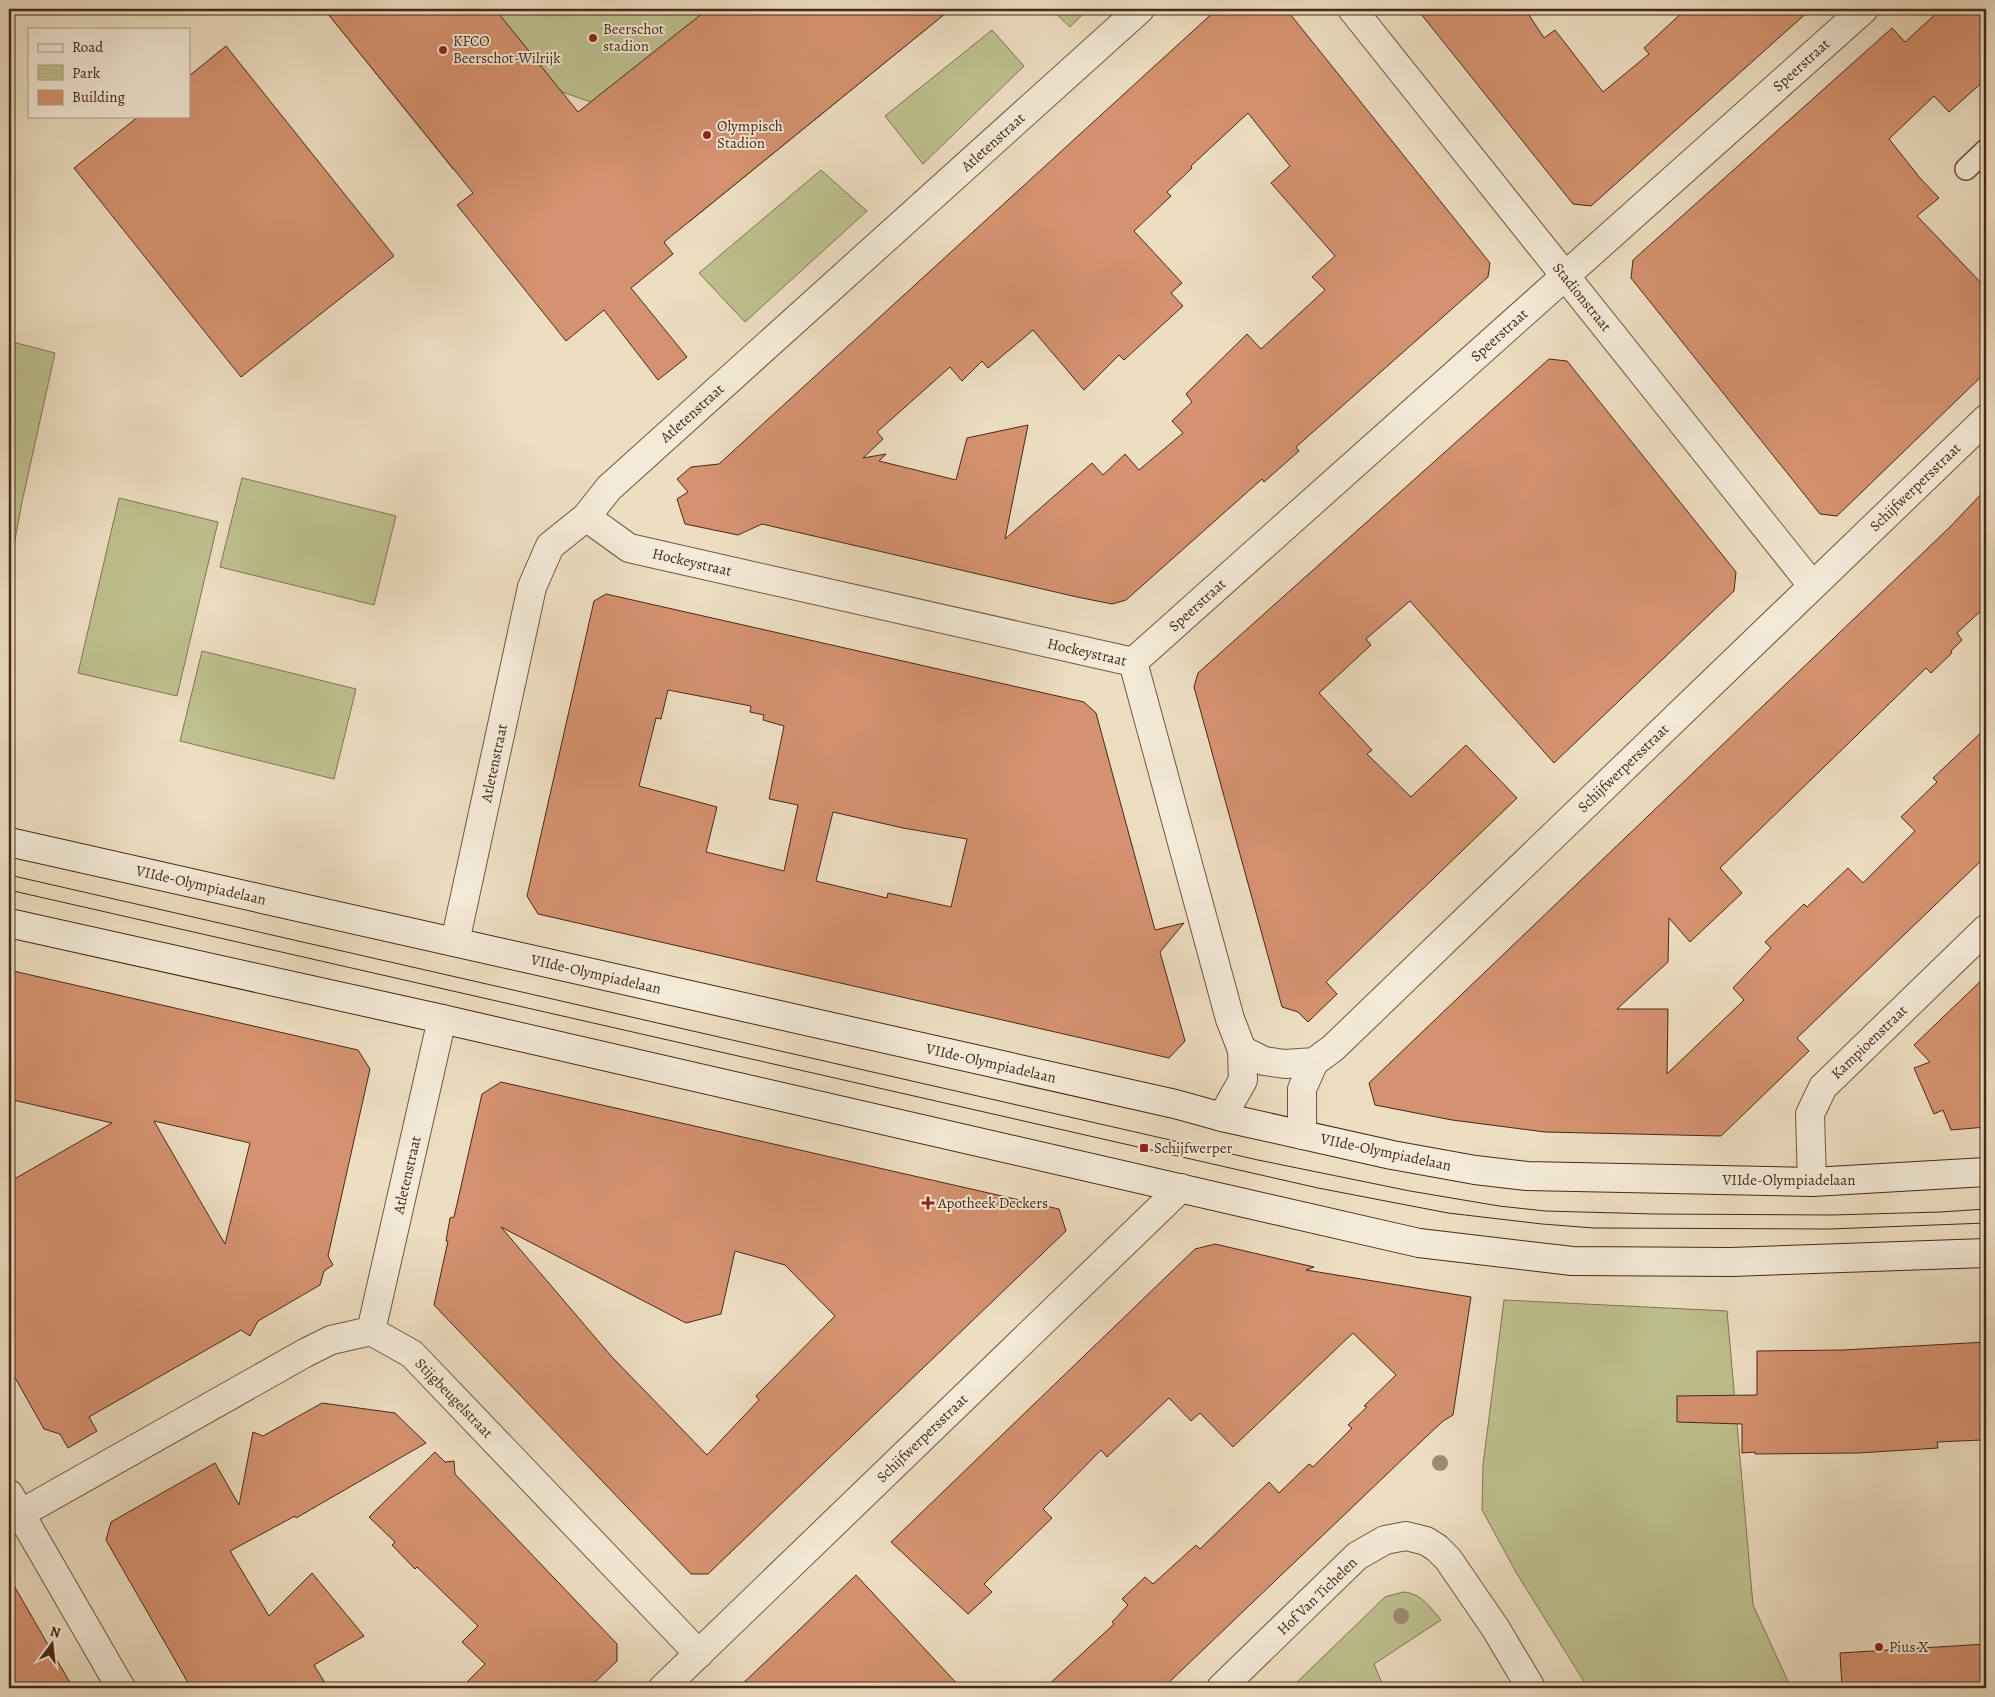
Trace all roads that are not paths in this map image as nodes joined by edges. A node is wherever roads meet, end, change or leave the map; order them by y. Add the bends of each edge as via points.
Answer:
1 (1140, 9) edge
2 (1352, 9) edge
3 (1864, 9) edge
4 (1986, 150) edge
5 (1966, 169) dead end
6 (1565, 276) junction
7 (1986, 419) edge
8 (586, 517) junction
9 (1812, 586) junction
10 (1133, 662) junction
11 (9, 842) edge
12 (9, 923) edge
13 (1986, 929) edge
14 (456, 942) junction
15 (442, 1019) junction
16 (1242, 1050) junction
17 (1314, 1062) junction
18 (1222, 1117) junction
19 (1302, 1135) junction
20 (1986, 1172) edge
21 (1812, 1182) junction
22 (1181, 1188) junction
23 (1986, 1253) edge
24 (371, 1331) junction
25 (14, 1504) edge
26 (698, 1654) junction
27 (121, 1688) edge
28 (663, 1688) edge
29 (1222, 1688) edge
30 (1531, 1688) edge

1 - 8 street, Atletenstraat via 609,488
2 - 6 street, Stadionstraat
3 - 6 street, Speerstraat
4 - 5 lane
6 - 9 street, Stadionstraat
6 - 10 street, Speerstraat
7 - 9 street, Schijfwerpersstraat
8 - 10 street, Hockeystraat via 629,548
8 - 14 street, Atletenstraat via 550,546 532,587
9 - 17 street, Schijfwerpersstraat via 1333,1048
10 - 16 street, Hockeystraat via 1230,1018
11 - 14 street, VIIde-Olympiadelaan
12 - 15 street
13 - 21 street, Kampioenstraat via 1823,1087 1810,1114
14 - 18 street, VIIde-Olympiadelaan
15 - 22 street
15 - 24 street, Atletenstraat
16 - 17 street via 1264,1061 1285,1064
16 - 18 street, Hockeystraat via 1243,1080
17 - 19 street, Schijfwerpersstraat via 1302,1089
18 - 19 street, VIIde-Olympiadelaan
19 - 21 street, VIIde-Olympiadelaan via 1475,1170 1527,1176
20 - 21 street, VIIde-Olympiadelaan
22 - 23 street via 1419,1244 1572,1261 1731,1262
22 - 26 street, Schijfwerpersstraat
24 - 25 street via 331,1340
24 - 26 street, Stijgbeugelstraat via 412,1354
25 - 27 street
26 - 28 street, Schijfwerpersstraat
29 - 30 street, Hof Van Tichelen via 1357,1556 1385,1540 1406,1536 1426,1541 1448,1559

